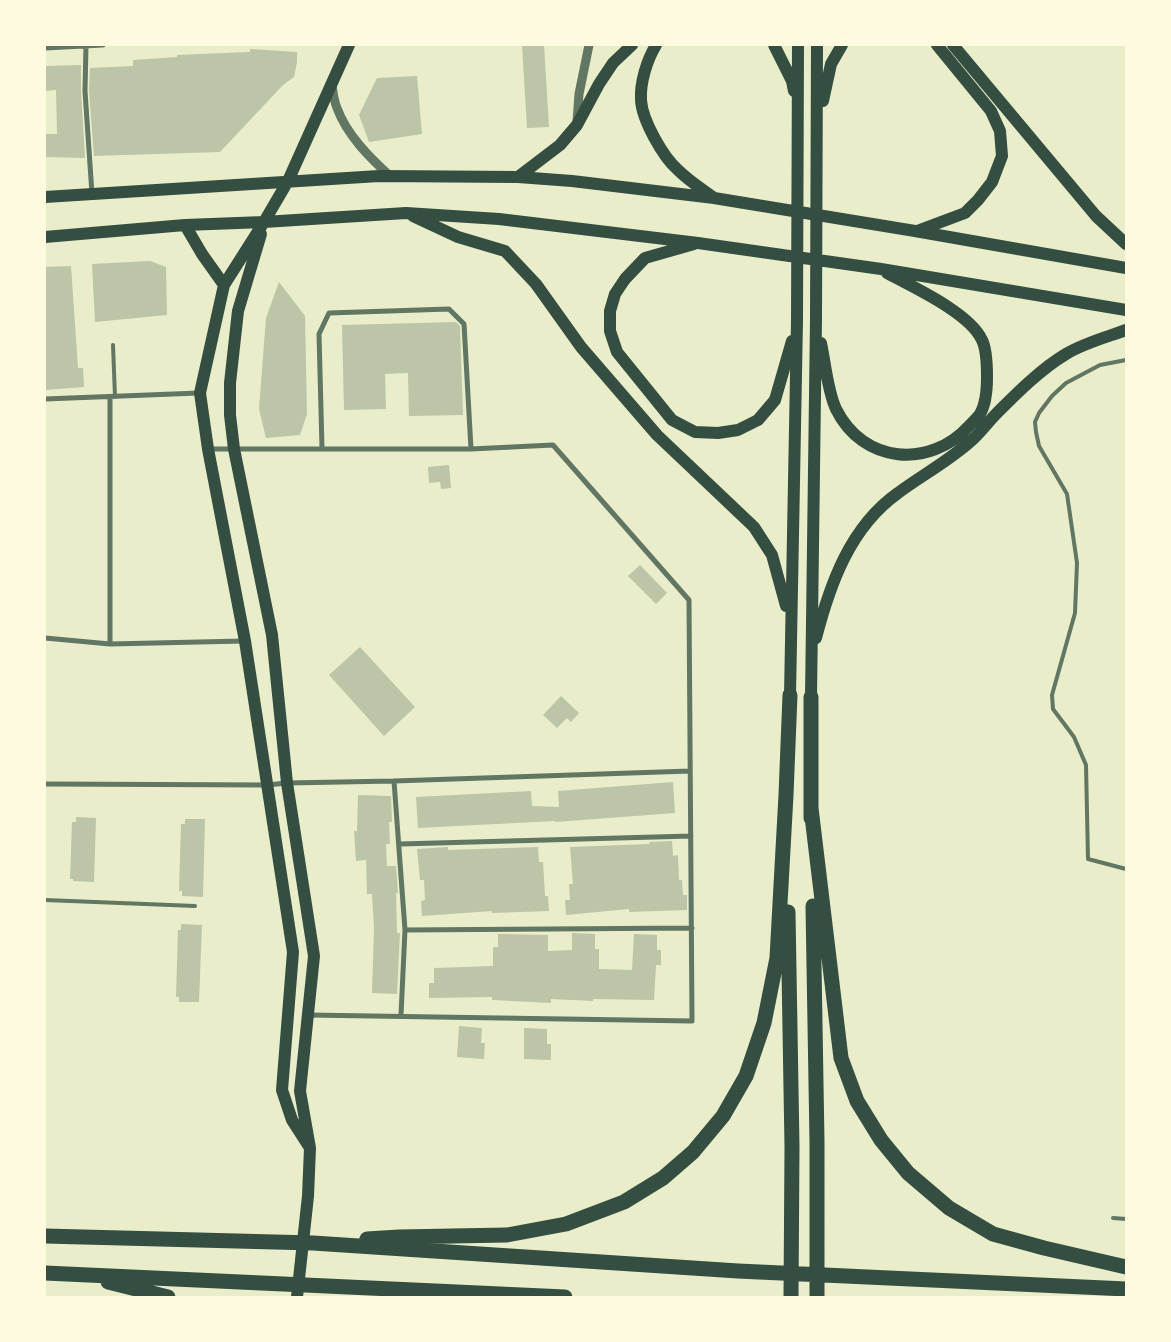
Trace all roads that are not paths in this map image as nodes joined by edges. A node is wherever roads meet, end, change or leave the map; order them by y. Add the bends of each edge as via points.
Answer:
1 (103, 45) edge
2 (589, 45) edge
3 (632, 45) edge
4 (656, 45) edge
5 (774, 45) edge
6 (798, 45) edge
7 (817, 45) edge
8 (842, 45) edge
9 (937, 45) edge
10 (953, 45) edge
11 (86, 46) edge
12 (346, 47) edge
13 (45, 48) edge
14 (332, 85) junction
15 (798, 115) junction
16 (818, 123) junction
17 (577, 125) junction
18 (390, 176) junction
19 (518, 177) junction
20 (288, 181) junction
21 (92, 194) junction
22 (45, 198) edge
23 (714, 198) junction
24 (406, 213) junction
25 (264, 222) junction
26 (185, 225) junction
27 (916, 231) junction
28 (45, 237) edge
29 (698, 243) junction
30 (1126, 244) edge
31 (1126, 268) edge
32 (881, 269) junction
33 (224, 285) junction
34 (1126, 310) edge
35 (816, 319) junction
36 (797, 322) junction
37 (1126, 330) edge
38 (114, 345) dead end
39 (1126, 360) edge
40 (200, 393) junction
41 (112, 397) junction
42 (45, 399) edge
43 (322, 448) junction
44 (208, 449) junction
45 (234, 449) junction
46 (471, 449) junction
47 (790, 619) junction
48 (45, 638) edge
49 (245, 640) junction
50 (110, 644) junction
51 (811, 660) junction
52 (790, 695) joint
53 (811, 697) joint
54 (690, 771) junction
55 (394, 781) junction
56 (287, 783) junction
57 (45, 784) edge
58 (267, 785) junction
59 (786, 795) junction
60 (811, 808) junction
61 (691, 836) junction
62 (400, 844) junction
63 (1126, 869) edge
64 (45, 900) edge
65 (195, 906) dead end
66 (692, 928) junction
67 (405, 930) junction
68 (308, 1015) junction
69 (402, 1016) junction
70 (310, 1148) junction
71 (1112, 1218) dead end
72 (1126, 1219) edge
73 (45, 1236) edge
74 (313, 1243) junction
75 (1126, 1267) edge
76 (45, 1273) edge
77 (77, 1274) junction
78 (1126, 1289) edge
79 (168, 1297) edge
80 (297, 1297) edge
81 (565, 1297) edge
82 (791, 1297) edge
83 (817, 1297) edge

1 - 11 street
2 - 17 street via 579,94
3 - 17 main road via 613,63
4 - 23 main road via 650,55 641,101 650,128 662,152 677,170
5 - 15 main road via 792,81
6 - 15 main road
7 - 16 main road
8 - 16 main road via 831,64
9 - 27 main road via 991,111 1000,131 1002,156 992,182 965,213
10 - 30 main road via 1096,216
11 - 13 street
11 - 21 street via 85,91
12 - 14 main road
14 - 18 street via 337,108 345,124 364,151
14 - 20 main road
15 - 36 main road
16 - 35 main road
17 - 19 main road via 560,145
18 - 19 main road
18 - 20 main road
19 - 23 main road
20 - 21 main road
20 - 25 main road
21 - 22 main road
23 - 27 main road
24 - 25 main road
24 - 29 main road via 499,219
24 - 47 main road via 458,237 505,251 536,284 581,348 657,435 754,527 772,555
25 - 26 main road
25 - 33 main road
25 - 45 main road via 238,311 230,383
26 - 28 main road
26 - 33 main road
27 - 31 main road
29 - 32 main road
29 - 36 main road via 645,258 615,294 610,311 610,331 617,352 672,420 695,432 718,433 738,430 758,420 776,400
32 - 34 main road
32 - 35 main road via 969,322 983,340 986,391 980,414 958,438 932,451 905,456 880,451 860,438 836,408
33 - 40 main road
35 - 51 main road
36 - 47 main road
37 - 51 main road via 1067,353 1040,372 972,440 875,512 842,559
38 - 41 lane
39 - 63 lane via 1100,365 1066,383 1052,396 1035,422 1039,446 1067,494 1077,563 1075,612 1052,695 1052,709 1074,738 1086,766 1088,859
40 - 41 street
40 - 44 main road
41 - 42 street
41 - 50 street
43 - 45 street
43 - 46 street
43 - 46 street via 319,334 329,314 449,309 464,324
44 - 45 street
44 - 49 main road
45 - 56 main road via 272,635
46 - 54 street via 553,445 689,600
47 - 52 main road
48 - 50 street
49 - 50 street
49 - 58 main road
51 - 53 main road
52 - 59 highway
53 - 60 highway
54 - 55 street
54 - 61 street
55 - 56 street
55 - 62 street
56 - 58 street
56 - 68 main road via 314,956
57 - 58 street
58 - 70 main road via 293,952 282,1090 292,1120
59 - 74 highway via 777,958 764,1023 746,1076 723,1116 693,1152 663,1178 624,1202 566,1224 507,1235
59 - 82 highway
60 - 75 highway via 841,1058 857,1101 882,1140 908,1172 949,1208 993,1234
60 - 83 highway
61 - 62 street
61 - 66 street
62 - 67 street
64 - 65 lane
66 - 67 street
66 - 69 street via 692,1022
67 - 69 street
68 - 69 street
68 - 70 main road via 300,1091
70 - 80 main road
71 - 72 lane
73 - 74 highway
74 - 78 highway via 738,1271
76 - 77 highway
77 - 79 highway
77 - 81 highway

